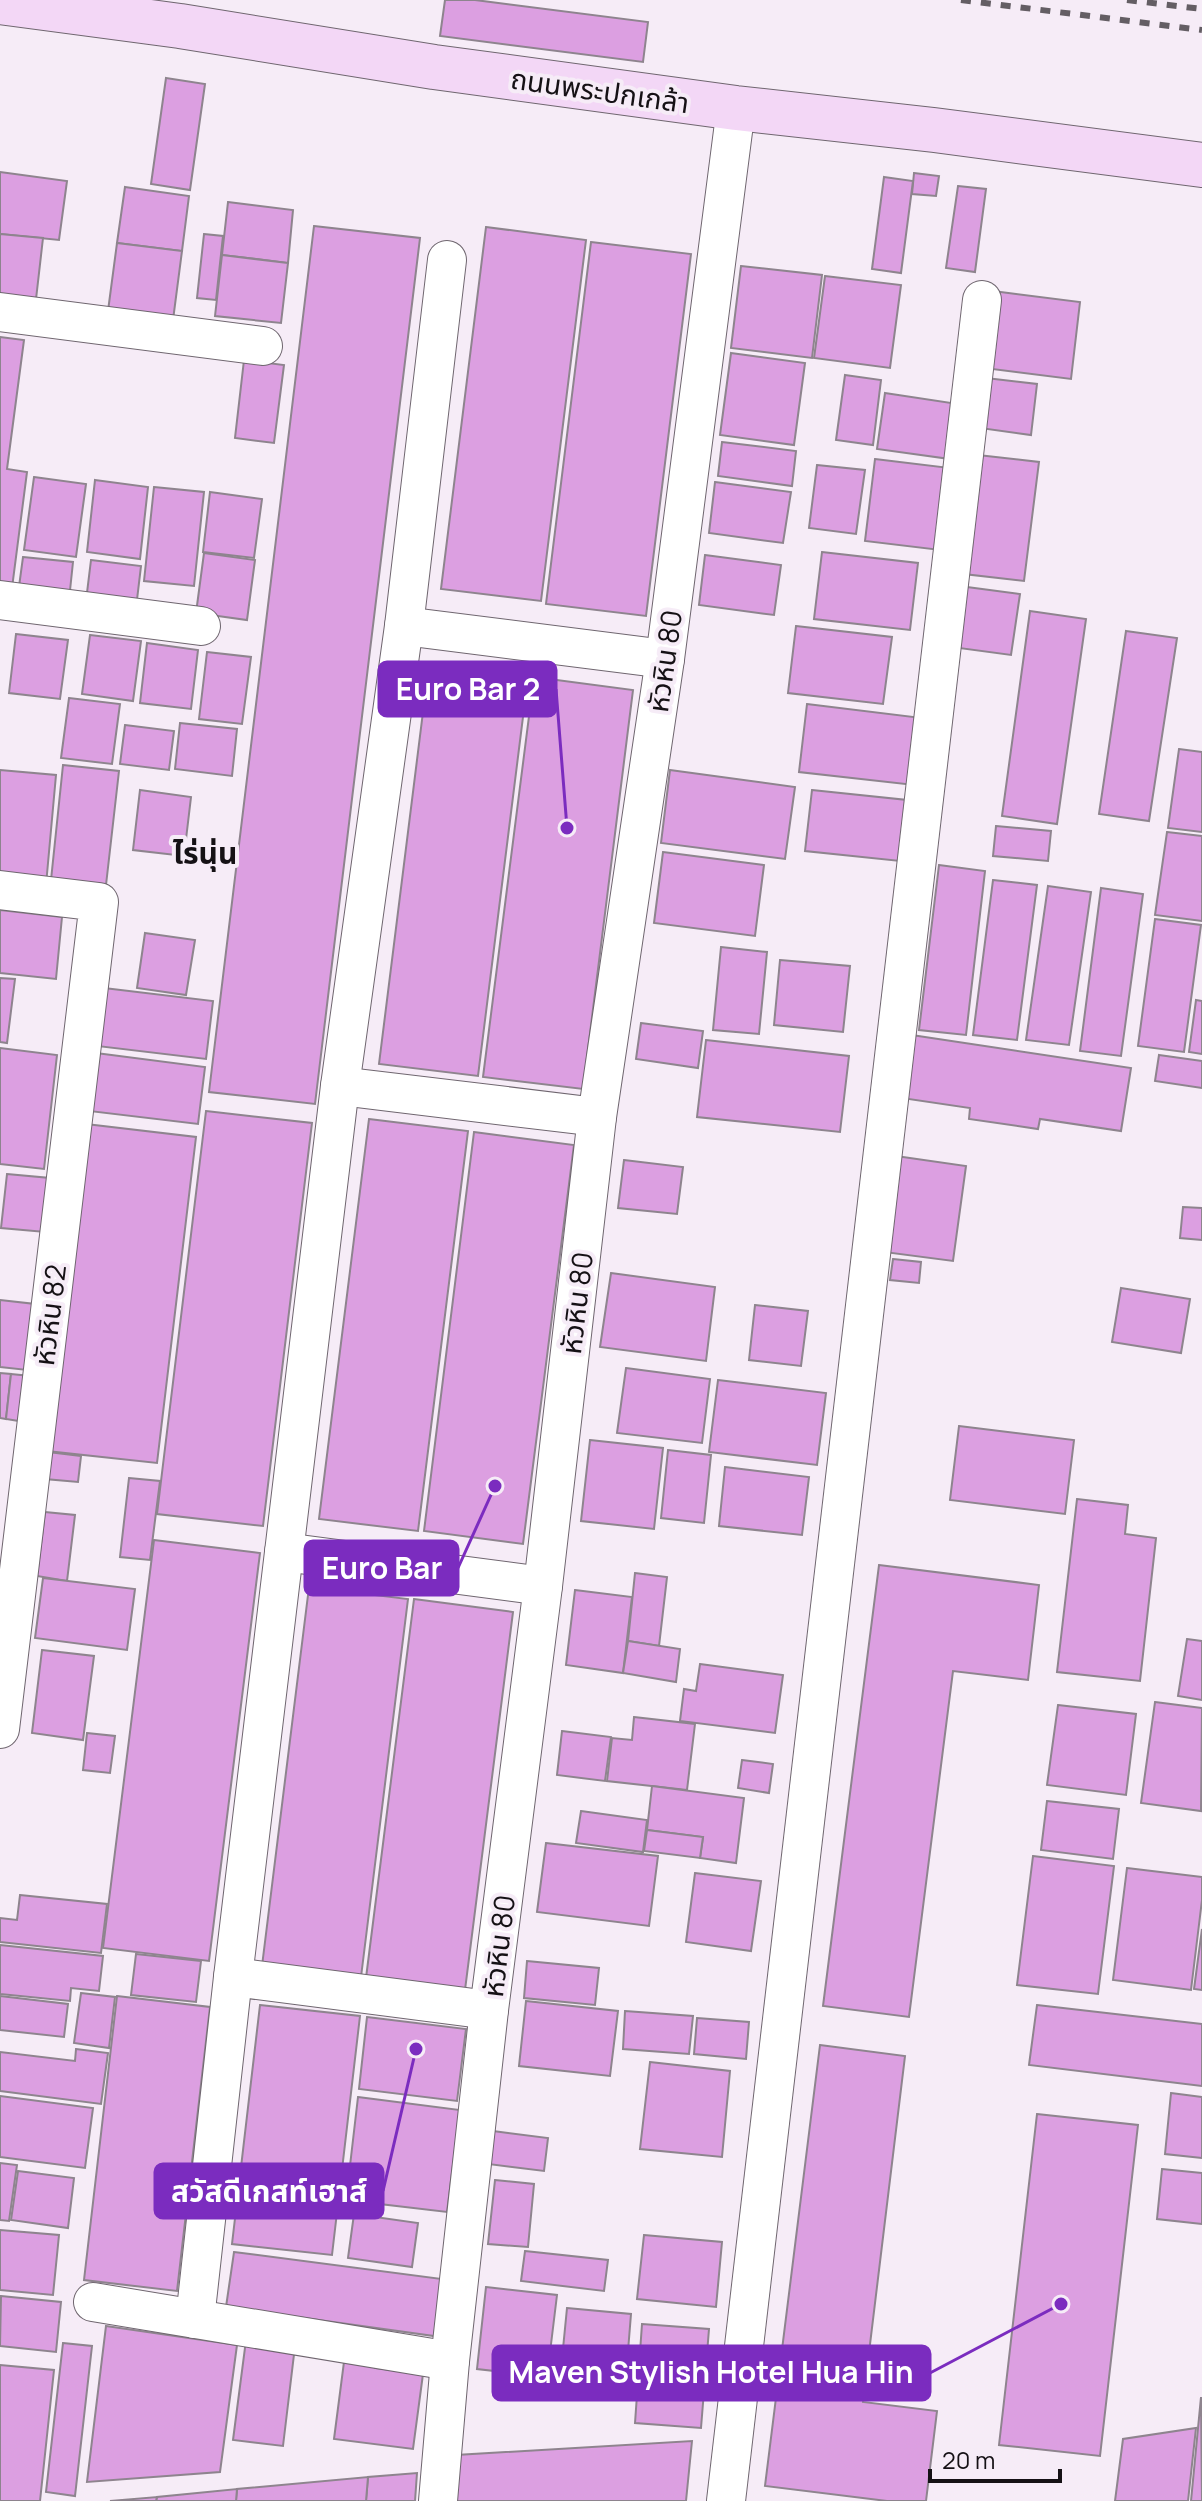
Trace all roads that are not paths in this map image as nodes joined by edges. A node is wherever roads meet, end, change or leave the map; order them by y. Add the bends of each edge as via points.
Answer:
1 (0, 2) edge
2 (736, 108) junction
3 (1202, 165) edge
4 (447, 260) dead end
5 (982, 300) dead end
6 (0, 312) edge
7 (263, 346) dead end
8 (0, 600) edge
9 (201, 626) dead end
10 (404, 626) junction
11 (665, 659) junction
12 (0, 890) edge
13 (340, 1086) junction
14 (597, 1117) junction
15 (284, 1552) junction
16 (543, 1586) junction
17 (0, 1729) edge
18 (233, 1977) junction
19 (489, 2010) junction
20 (93, 2302) dead end
21 (195, 2319) junction
22 (450, 2361) junction
23 (438, 2501) edge
24 (726, 2501) edge

1 - 2 street, ถนนพระปกเกล้า
2 - 3 street, ถนนพระปกเกล้า
2 - 11 street, หัวหิน 80
4 - 10 street
5 - 24 street
6 - 7 street
8 - 9 street
10 - 11 street
10 - 13 street
11 - 14 street, หัวหิน 80
12 - 17 street, หัวหิน 82 via 99,902
13 - 14 street
13 - 15 street
14 - 16 street, หัวหิน 80
15 - 16 street
15 - 18 street
16 - 19 street, หัวหิน 80
18 - 19 street
18 - 21 street
19 - 22 street, หัวหิน 80
20 - 21 street
21 - 22 street
22 - 23 street, หัวหิน 80

